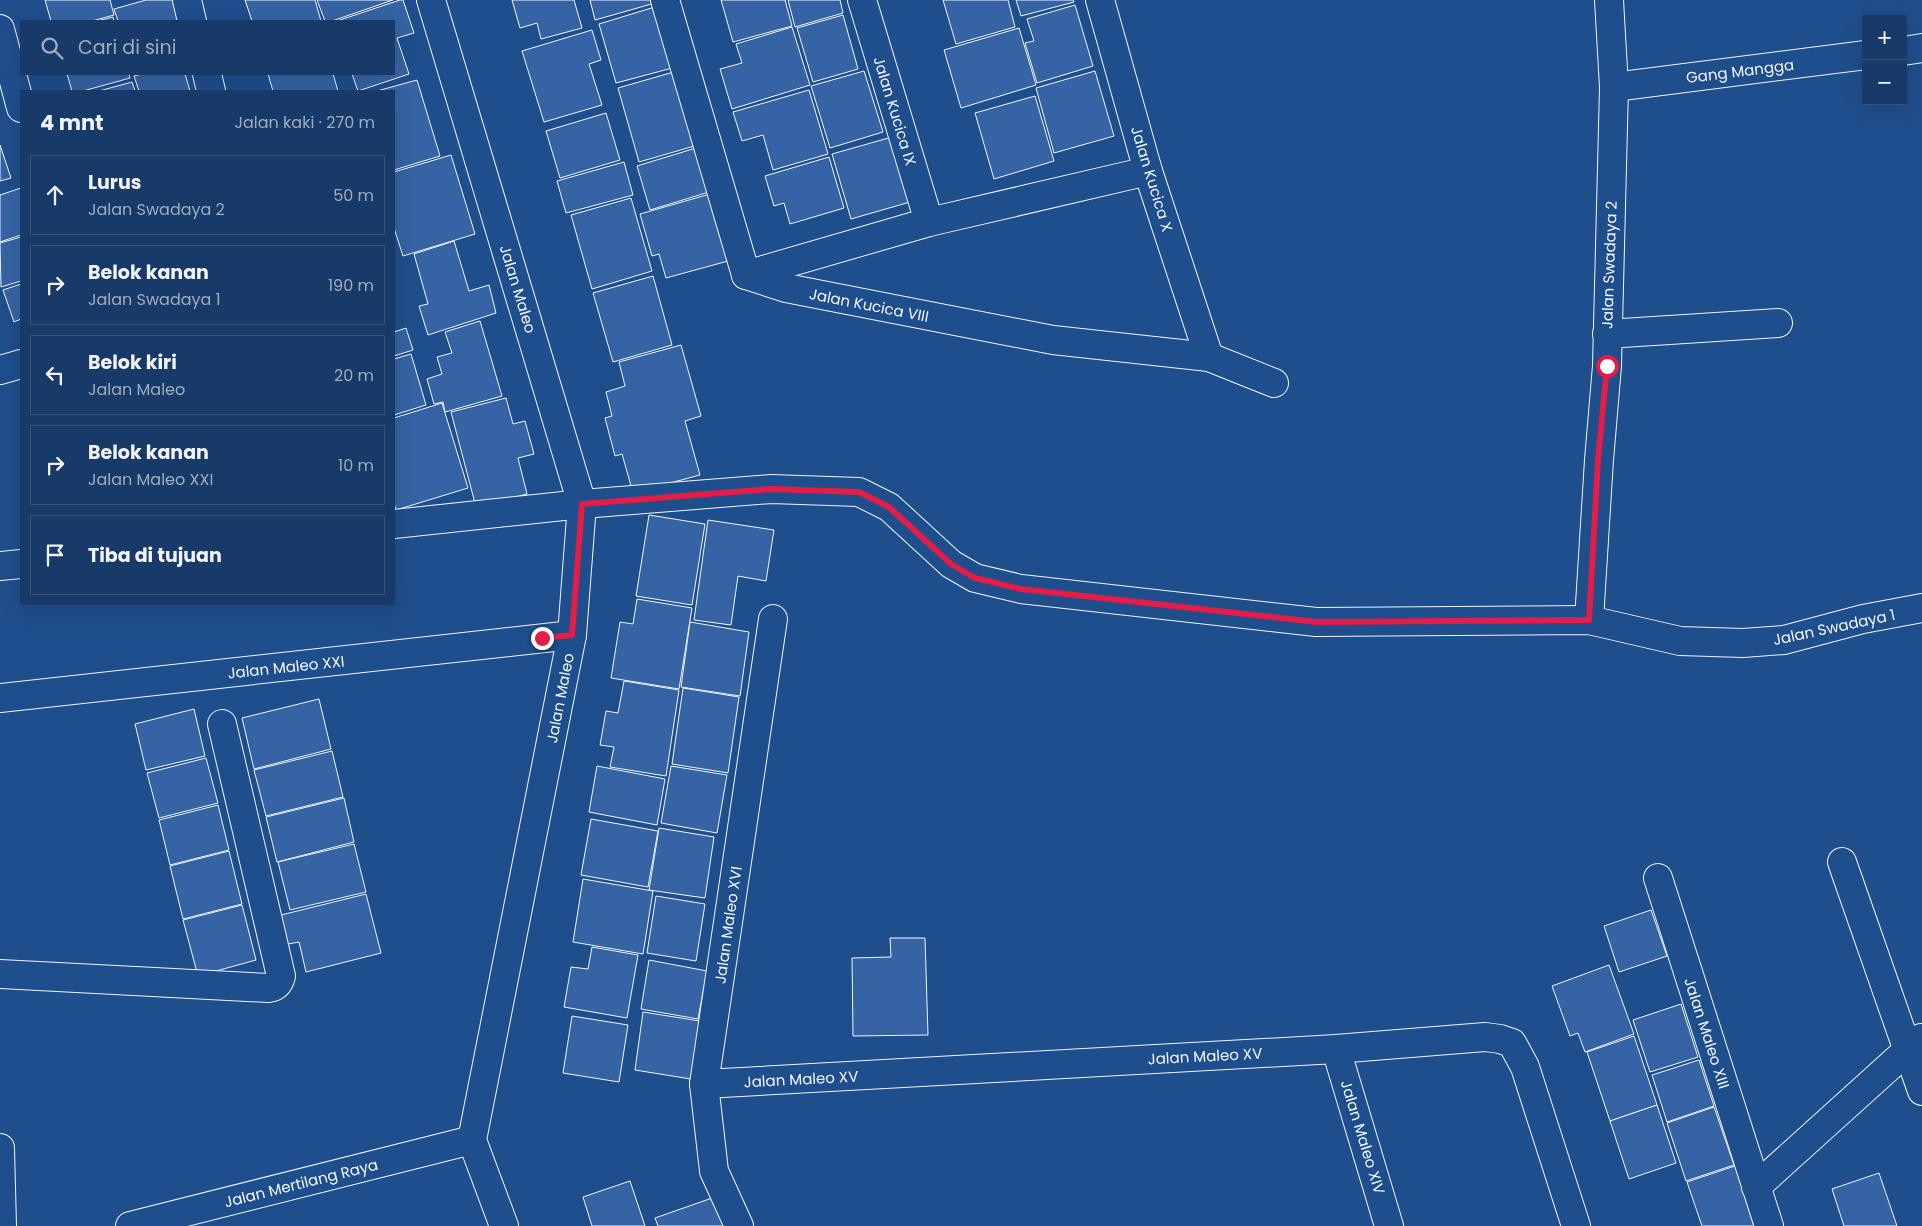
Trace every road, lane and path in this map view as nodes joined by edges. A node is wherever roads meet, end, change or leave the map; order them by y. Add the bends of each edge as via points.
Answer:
1 (186, 0) edge
2 (431, 0) edge
3 (665, 0) edge
4 (862, 0) edge
5 (1100, 0) edge
6 (1609, 0) edge
7 (192, 20) edge
8 (0, 29) edge
9 (1922, 48) edge
10 (1907, 50) edge
11 (1862, 56) edge
12 (207, 75) edge
13 (1614, 87) junction
14 (211, 90) edge
15 (20, 104) edge
16 (1148, 171) junction
17 (928, 222) junction
18 (746, 275) junction
19 (1778, 324) dead end
20 (1607, 334) junction
21 (1209, 357) junction
22 (20, 364) edge
23 (0, 370) edge
24 (1274, 383) dead end
25 (582, 504) junction
26 (395, 524) edge
27 (20, 564) edge
28 (0, 566) edge
29 (1922, 608) edge
30 (773, 619) dead end
31 (1589, 620) junction
32 (572, 635) junction
33 (0, 698) edge
34 (222, 724) dead end
35 (1842, 862) dead end
36 (1658, 878) dead end
37 (0, 974) edge
38 (1915, 1043) edge
39 (1336, 1048) junction
40 (704, 1084) junction
41 (1922, 1091) edge
42 (472, 1140) junction
43 (0, 1148) edge
44 (1756, 1187) junction
45 (2, 1226) edge
46 (130, 1226) edge
47 (504, 1226) edge
48 (739, 1226) edge
49 (1389, 1226) edge
50 (1576, 1226) edge
51 (1769, 1226) edge

1 - 7 street
2 - 25 street, Jalan Maleo
3 - 18 street
4 - 17 street, Jalan Kucica IX
5 - 16 street, Jalan Kucica X
6 - 13 street, Jalan Swadaya 2
8 - 15 street
9 - 10 street
11 - 13 street, Gang Mangga
12 - 14 street
13 - 20 street, Jalan Swadaya 2
16 - 17 street
16 - 21 street, Jalan Kucica X
17 - 18 street
18 - 21 street, Jalan Kucica VIII via 786,288 1053,340
19 - 20 street
20 - 31 street, Jalan Swadaya 2
21 - 24 street, Jalan Kucica VIII
22 - 23 street
25 - 26 street, Jalan Swadaya 1
25 - 31 street, Jalan Swadaya 1 via 771,489 859,492 889,507 951,564 975,578 1021,589 1316,622
25 - 32 street, Jalan Maleo
27 - 28 street
29 - 31 street, Jalan Swadaya 1 via 1863,619 1784,640 1743,643 1680,641
30 - 40 street, Jalan Maleo XVI
32 - 33 street, Jalan Maleo XXI
32 - 42 street, Jalan Maleo
34 - 37 street via 281,976 279,982 268,988
35 - 38 street
36 - 44 street, Jalan Maleo XIII
38 - 41 street
38 - 44 street
39 - 40 street, Jalan Maleo XV
39 - 49 street, Jalan Maleo XIV
39 - 50 street, Jalan Maleo XV via 1485,1037 1512,1043 1525,1067
40 - 48 street, Jalan Maleo XVI via 714,1171
42 - 46 street, Jalan Mertilang Raya
42 - 47 street
43 - 45 street
44 - 51 street, Jalan Maleo XIII

